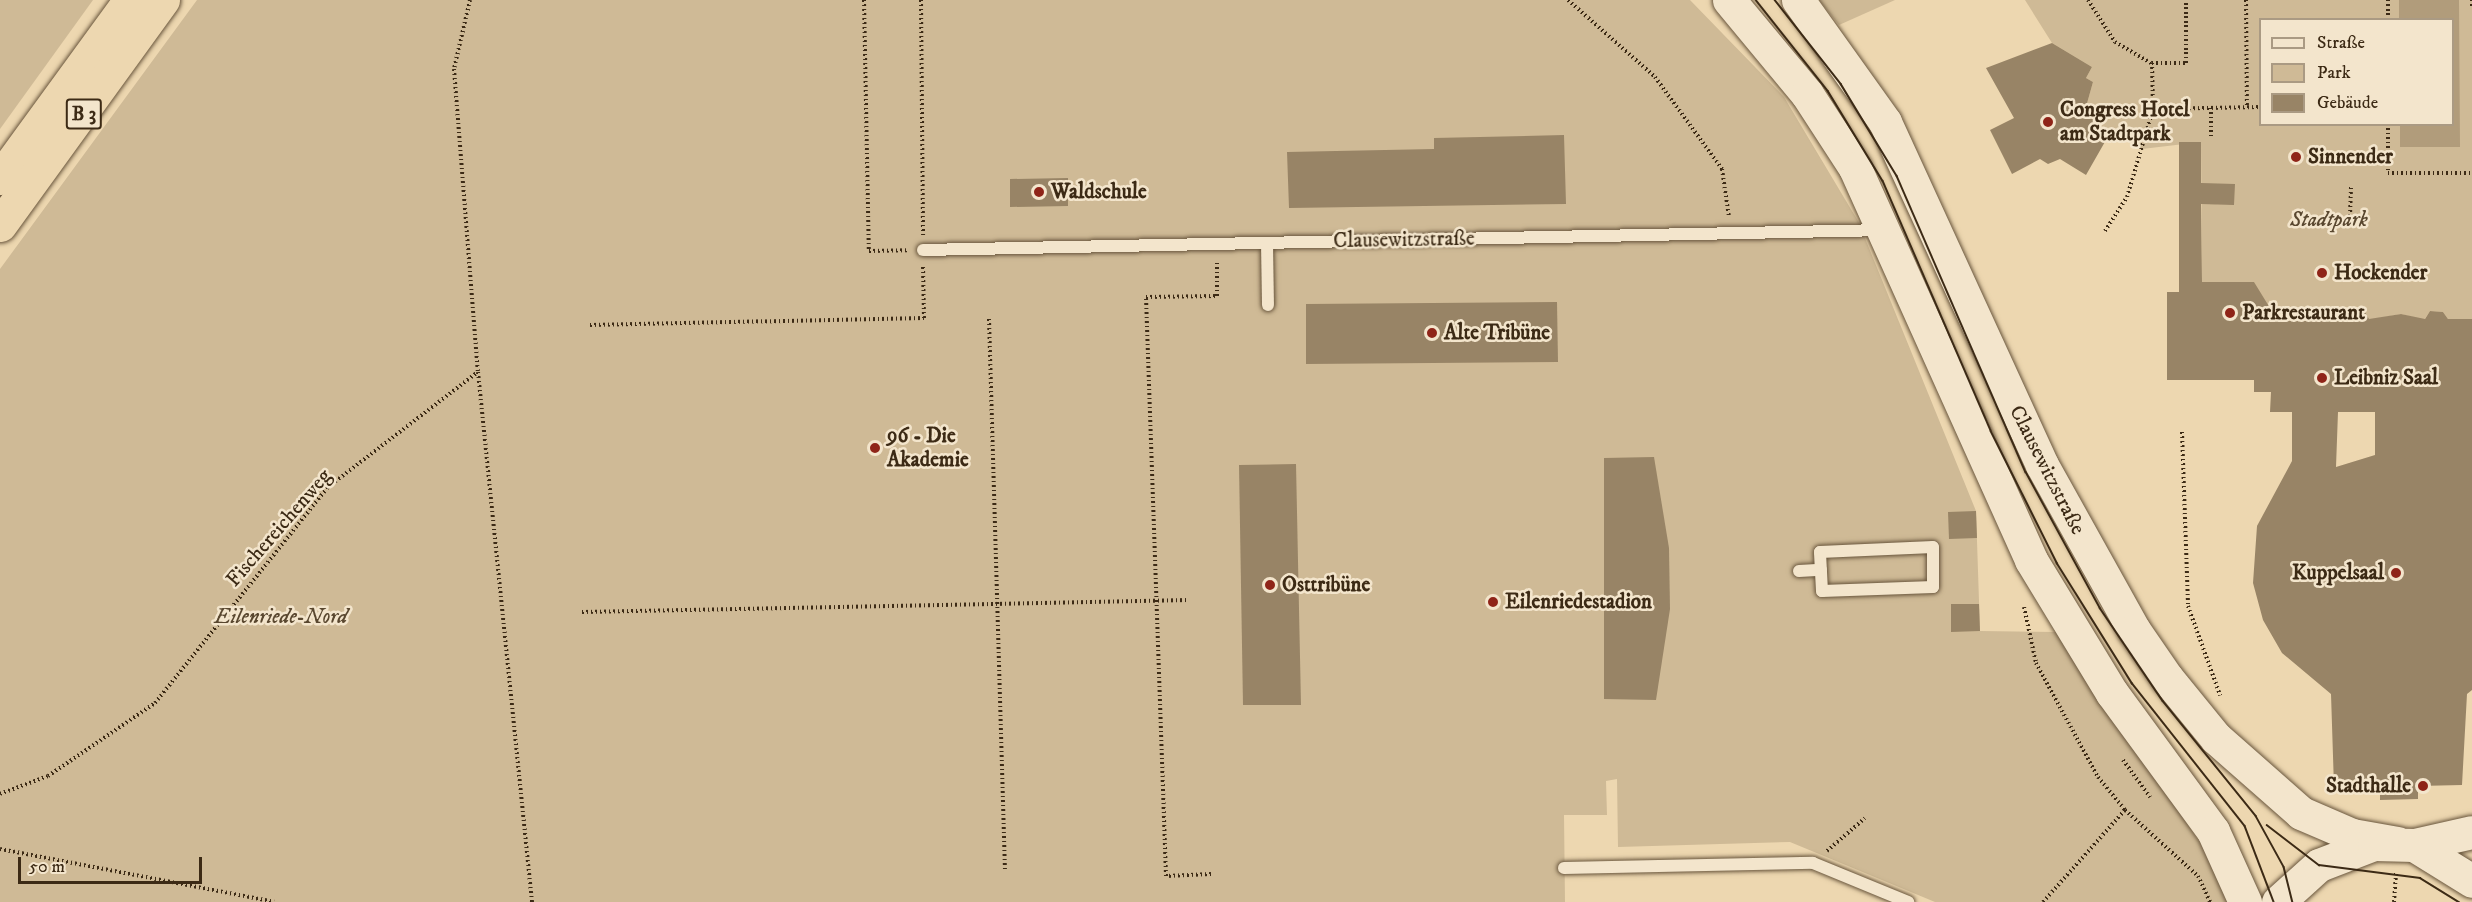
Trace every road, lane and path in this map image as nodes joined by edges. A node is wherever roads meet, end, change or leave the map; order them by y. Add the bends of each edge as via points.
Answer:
1 (130, 0) edge
2 (163, 0) edge
3 (471, 0) edge
4 (864, 0) edge
5 (921, 0) edge
6 (1568, 0) edge
7 (1729, 0) edge
8 (1798, 0) edge
9 (2088, 0) edge
10 (2186, 0) edge
11 (2246, 0) edge
12 (2388, 0) edge
13 (2472, 0) edge
14 (2472, 8) edge
15 (2388, 18) edge
16 (2152, 63) junction
17 (2259, 107) edge
18 (2211, 108) junction
19 (2247, 108) junction
20 (2153, 109) junction
21 (2388, 126) edge
22 (2211, 137) dead end
23 (2472, 173) edge
24 (0, 178) edge
25 (2351, 185) dead end
26 (2350, 216) dead end
27 (0, 225) edge
28 (1884, 230) junction
29 (2105, 231) dead end
30 (1731, 233) junction
31 (1267, 243) junction
32 (1217, 244) junction
33 (923, 250) junction
34 (1268, 304) dead end
35 (989, 319) dead end
36 (590, 325) dead end
37 (478, 372) junction
38 (2182, 432) dead end
39 (1821, 570) junction
40 (1799, 571) dead end
41 (2022, 597) dead end
42 (1189, 600) dead end
43 (1157, 601) junction
44 (998, 604) junction
45 (582, 612) dead end
46 (2227, 706) dead end
47 (0, 794) edge
48 (2125, 810) junction
49 (1865, 818) dead end
50 (2472, 832) edge
51 (2406, 844) junction
52 (0, 849) edge
53 (1813, 863) junction
54 (1564, 868) dead end
55 (1005, 870) dead end
56 (1211, 874) dead end
57 (2472, 881) edge
58 (274, 902) edge
59 (532, 902) edge
60 (1908, 902) edge
61 (2043, 902) edge
62 (2210, 902) edge
63 (2245, 902) edge
64 (2278, 902) edge

1 - 24 highway, B 3
2 - 27 highway, B 3
3 - 37 path via 454,69
4 - 33 path via 869,251
5 - 33 path
6 - 30 path via 1655,77 1722,169
7 - 28 street via 1807,94 1855,168
8 - 51 street, Clausewitzstraße via 1885,122 2042,465 2134,630 2167,678 2216,738 2292,806 2352,835
9 - 16 path via 2115,42
10 - 16 path via 2186,63
11 - 19 path
12 - 15 path
13 - 14 path
16 - 20 path
17 - 19 path
18 - 19 path
18 - 20 path
18 - 22 path
20 - 29 path via 2127,197
21 - 23 path via 2388,173
25 - 26 path
28 - 30 lane, Clausewitzstraße
28 - 63 street via 2031,560 2112,693 2213,831
30 - 31 lane, Clausewitzstraße
31 - 32 lane, Clausewitzstraße
31 - 34 lane
32 - 33 lane, Clausewitzstraße
32 - 43 path via 1217,296 1146,297
33 - 36 path via 924,318
35 - 44 path
37 - 47 path, Fischereichenweg via 328,487 155,703 48,776
37 - 59 path
38 - 46 path via 2188,606 2193,632
39 - 39 lane via 1820,552 1933,547 1933,587 1822,591
39 - 40 lane
41 - 48 path via 2036,663 2098,777
42 - 43 path
43 - 44 path
43 - 56 path via 1166,876
44 - 45 path
44 - 55 path
48 - 61 path
48 - 62 path via 2198,876
49 - 53 path
50 - 51 street
51 - 57 street
51 - 64 street via 2336,856 2308,873
52 - 58 path
53 - 54 lane
53 - 60 lane

